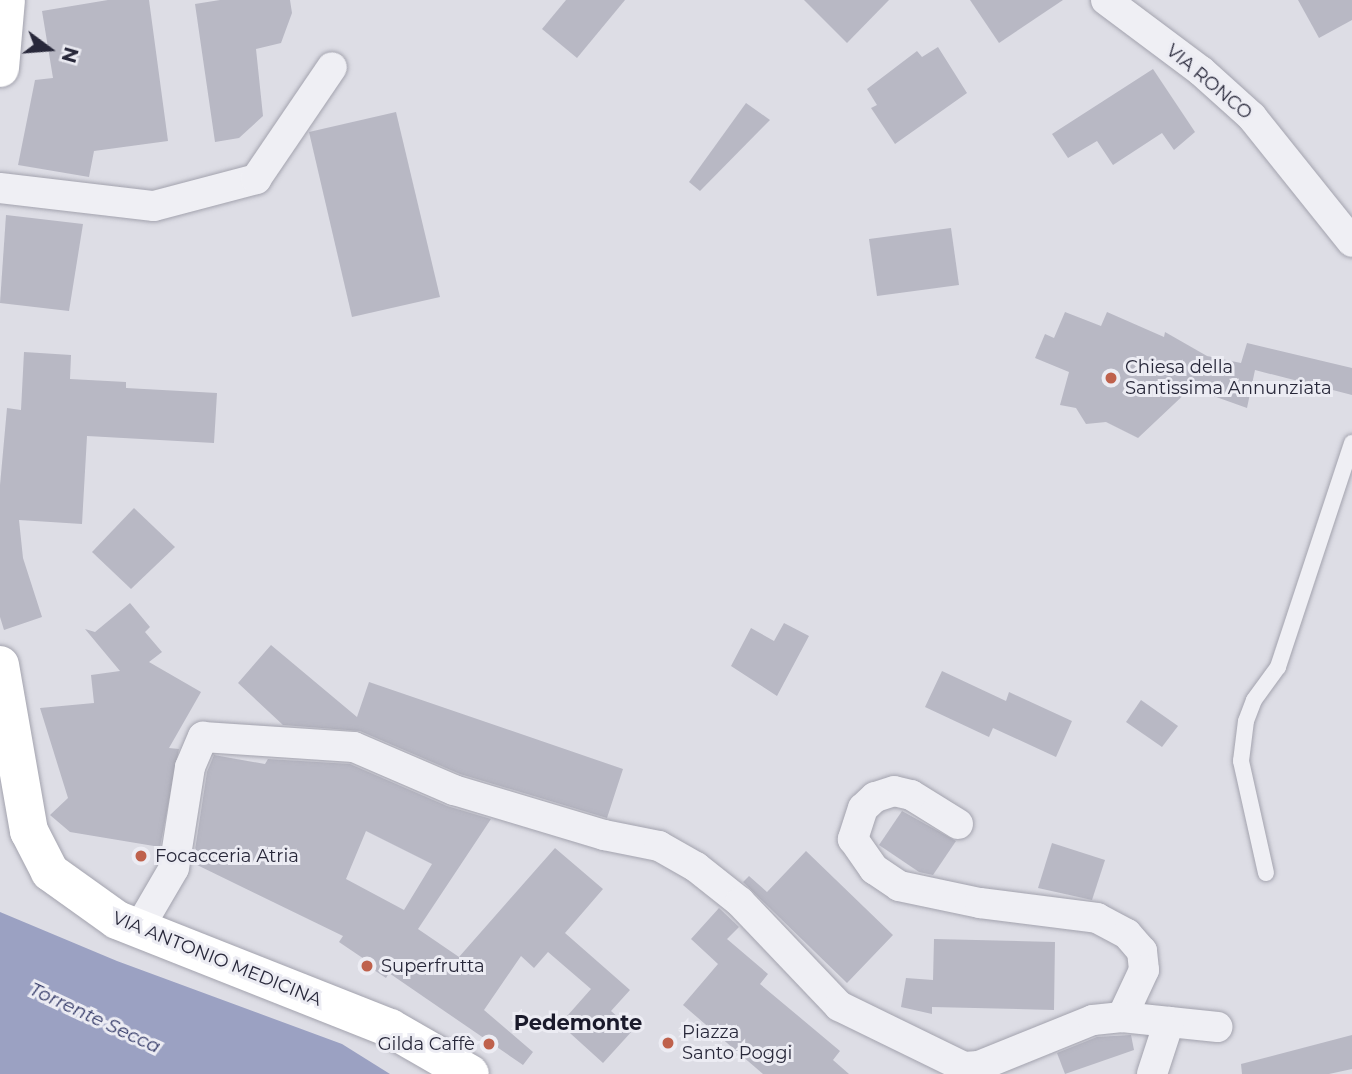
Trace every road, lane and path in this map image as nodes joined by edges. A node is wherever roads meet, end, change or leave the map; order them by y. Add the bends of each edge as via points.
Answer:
1 (6, 0) edge
2 (1106, 0) edge
3 (332, 67) dead end
4 (0, 68) edge
5 (0, 188) edge
6 (1352, 242) edge
7 (1352, 443) edge
8 (0, 666) edge
9 (958, 824) dead end
10 (1266, 873) dead end
11 (139, 928) junction
12 (1122, 1017) junction
13 (1169, 1022) junction
14 (1217, 1027) dead end
15 (470, 1074) edge
16 (1152, 1074) edge

1 - 4 main road
2 - 6 street, VIA RONCO via 1201,71 1252,117
3 - 5 street via 256,179 154,206
7 - 10 lane via 1278,667 1254,700 1246,721 1241,761
8 - 11 main road, VIA ANTONIO MEDICINA via 29,831 50,872 80,897
9 - 12 street via 911,795 894,791 875,797 863,808 853,839 874,869 899,886 980,903 1097,918 1127,934 1142,951 1144,970
11 - 12 street via 174,868 190,767 203,737 354,747 454,790 604,835 659,846 696,867 740,902 839,1006 964,1067 990,1062 1093,1020
11 - 15 main road, VIA ANTONIO MEDICINA via 390,1028
12 - 13 street
13 - 14 street
13 - 16 street

